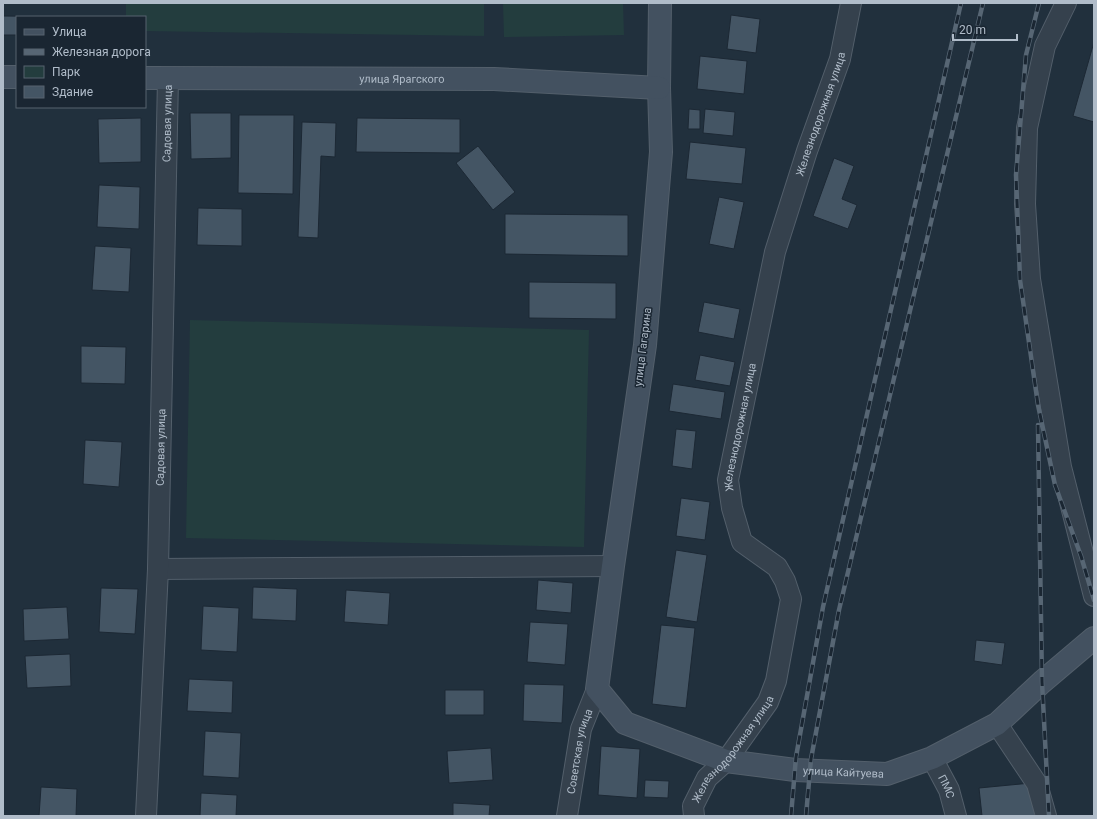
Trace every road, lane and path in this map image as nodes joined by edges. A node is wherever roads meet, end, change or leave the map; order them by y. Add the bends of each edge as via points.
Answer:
1 (660, 3) edge
2 (851, 3) edge
3 (1066, 3) edge
4 (3, 77) edge
5 (16, 77) edge
6 (146, 78) edge
7 (168, 78) junction
8 (659, 88) junction
9 (613, 566) junction
10 (158, 569) junction
11 (1094, 596) edge
12 (1094, 638) edge
13 (597, 689) junction
14 (997, 724) junction
15 (932, 758) junction
16 (726, 761) junction
17 (146, 816) edge
18 (567, 816) edge
19 (694, 816) edge
20 (956, 816) edge
21 (1046, 816) edge

1 - 8 main road, улица Гагарина
2 - 16 street, Железнодорожная улица via 840,59 775,252 728,480 732,508 742,542 776,567 785,581 791,599 776,681 768,702
3 - 11 street via 1045,46 1028,128 1025,204 1030,279 1061,467
4 - 5 main road
6 - 7 main road, улица Ярагского
7 - 8 main road, улица Ярагского via 494,79
7 - 10 street, Садовая улица
8 - 9 main road, улица Гагарина via 662,152 645,345
9 - 10 street
9 - 13 main road, улица Гагарина
10 - 17 street, Садовая улица
12 - 14 main road, улица Кайтуева
13 - 16 main road, улица Кайтуева via 625,723
13 - 18 street, Советская улица via 581,728
14 - 15 main road, улица Кайтуева
14 - 21 street via 1037,784
15 - 16 main road, улица Кайтуева via 887,774 795,770
15 - 20 street, ПМС via 949,790
16 - 19 street, Железнодорожная улица via 707,778 693,806

